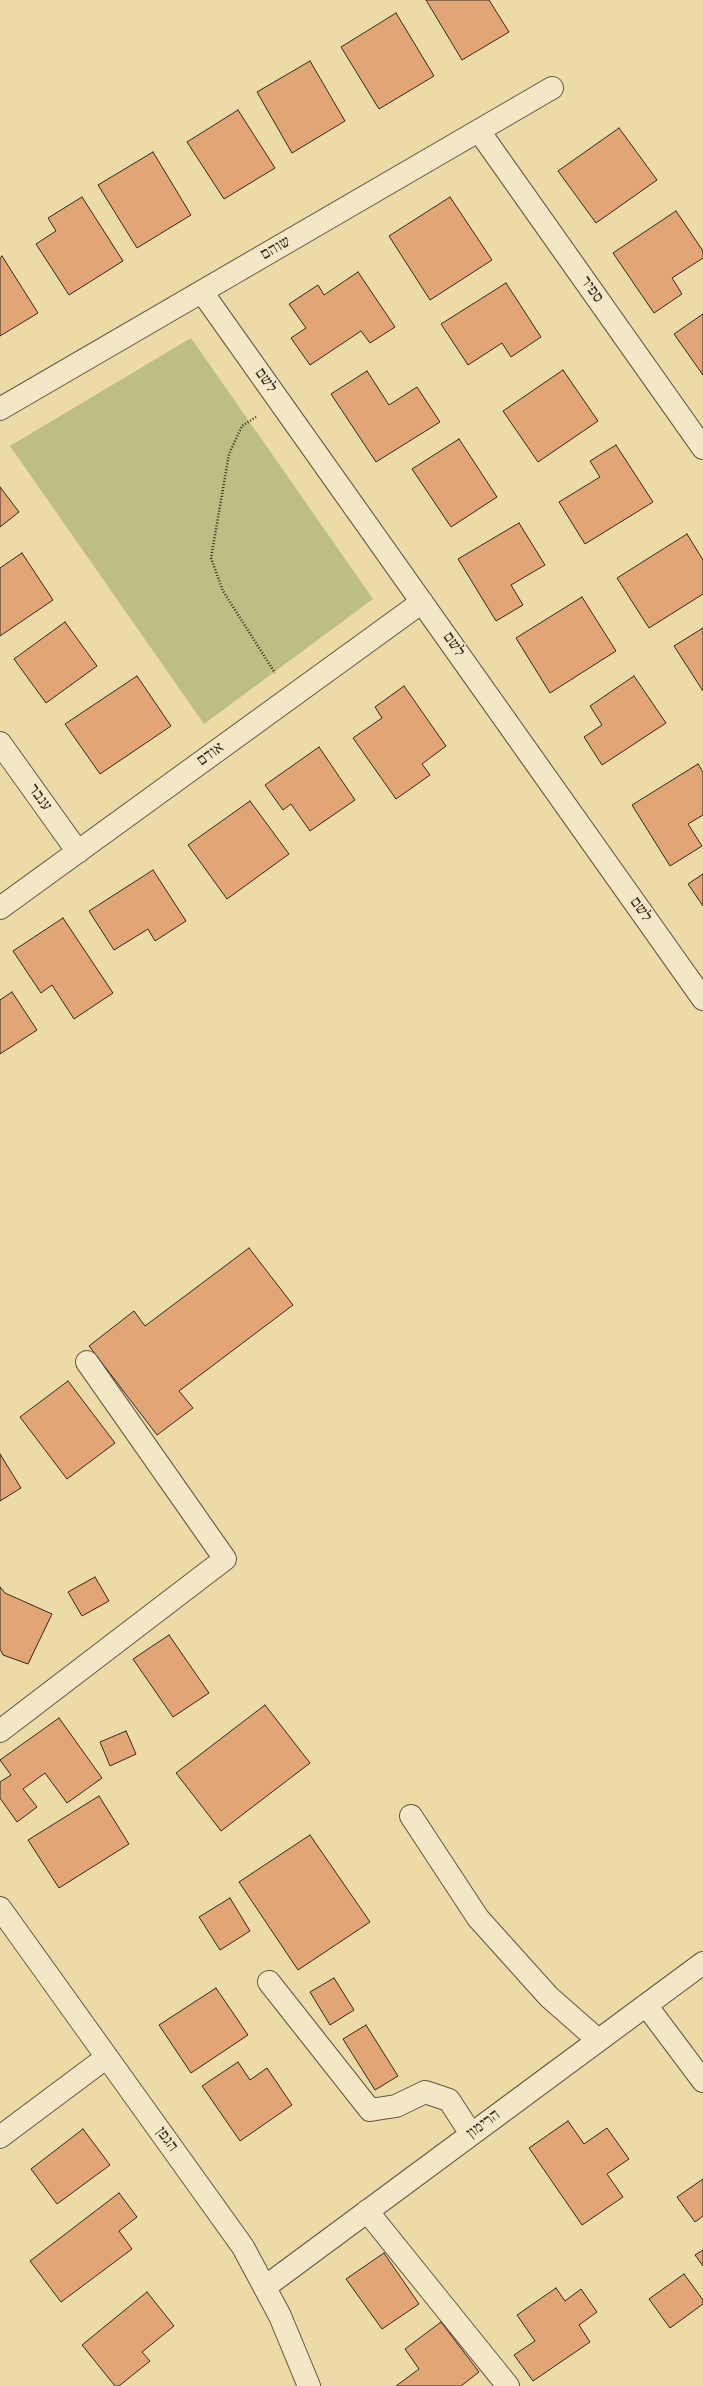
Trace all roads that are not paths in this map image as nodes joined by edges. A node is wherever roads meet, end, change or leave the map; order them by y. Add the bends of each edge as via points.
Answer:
1 (552, 88) dead end
2 (479, 131) junction
3 (202, 292) junction
4 (0, 409) edge
5 (703, 448) edge
6 (422, 602) junction
7 (0, 743) edge
8 (78, 852) junction
9 (0, 908) edge
10 (703, 999) edge
11 (87, 1362) dead end
12 (0, 1731) edge
13 (411, 1816) dead end
14 (0, 1908) edge
15 (703, 1962) edge
16 (269, 1982) dead end
17 (646, 2005) junction
18 (598, 2040) junction
19 (107, 2058) junction
20 (703, 2081) edge
21 (471, 2134) junction
22 (0, 2137) edge
23 (367, 2211) junction
24 (265, 2287) junction
25 (309, 2386) edge
26 (508, 2386) edge

1 - 2 street, שוהם
2 - 3 street, שוהם
2 - 5 street, ספיר
3 - 4 street, שוהם
3 - 6 street, לשם
6 - 8 street, אודם
6 - 10 street, לשם
7 - 8 street, ענבר
8 - 9 street, אודם
11 - 12 street via 225,1559
13 - 18 street via 478,1918 549,1997
14 - 19 street, הגפן
15 - 17 street, הרימון
16 - 21 street via 370,2110 396,2106 425,2092 449,2100
17 - 18 street, הרימון
17 - 20 street
18 - 21 street, הרימון
19 - 22 street
19 - 24 street, הגפן via 243,2248
21 - 23 street, הרימון
23 - 24 street, הרימון
23 - 26 street
24 - 25 street, הגפן

